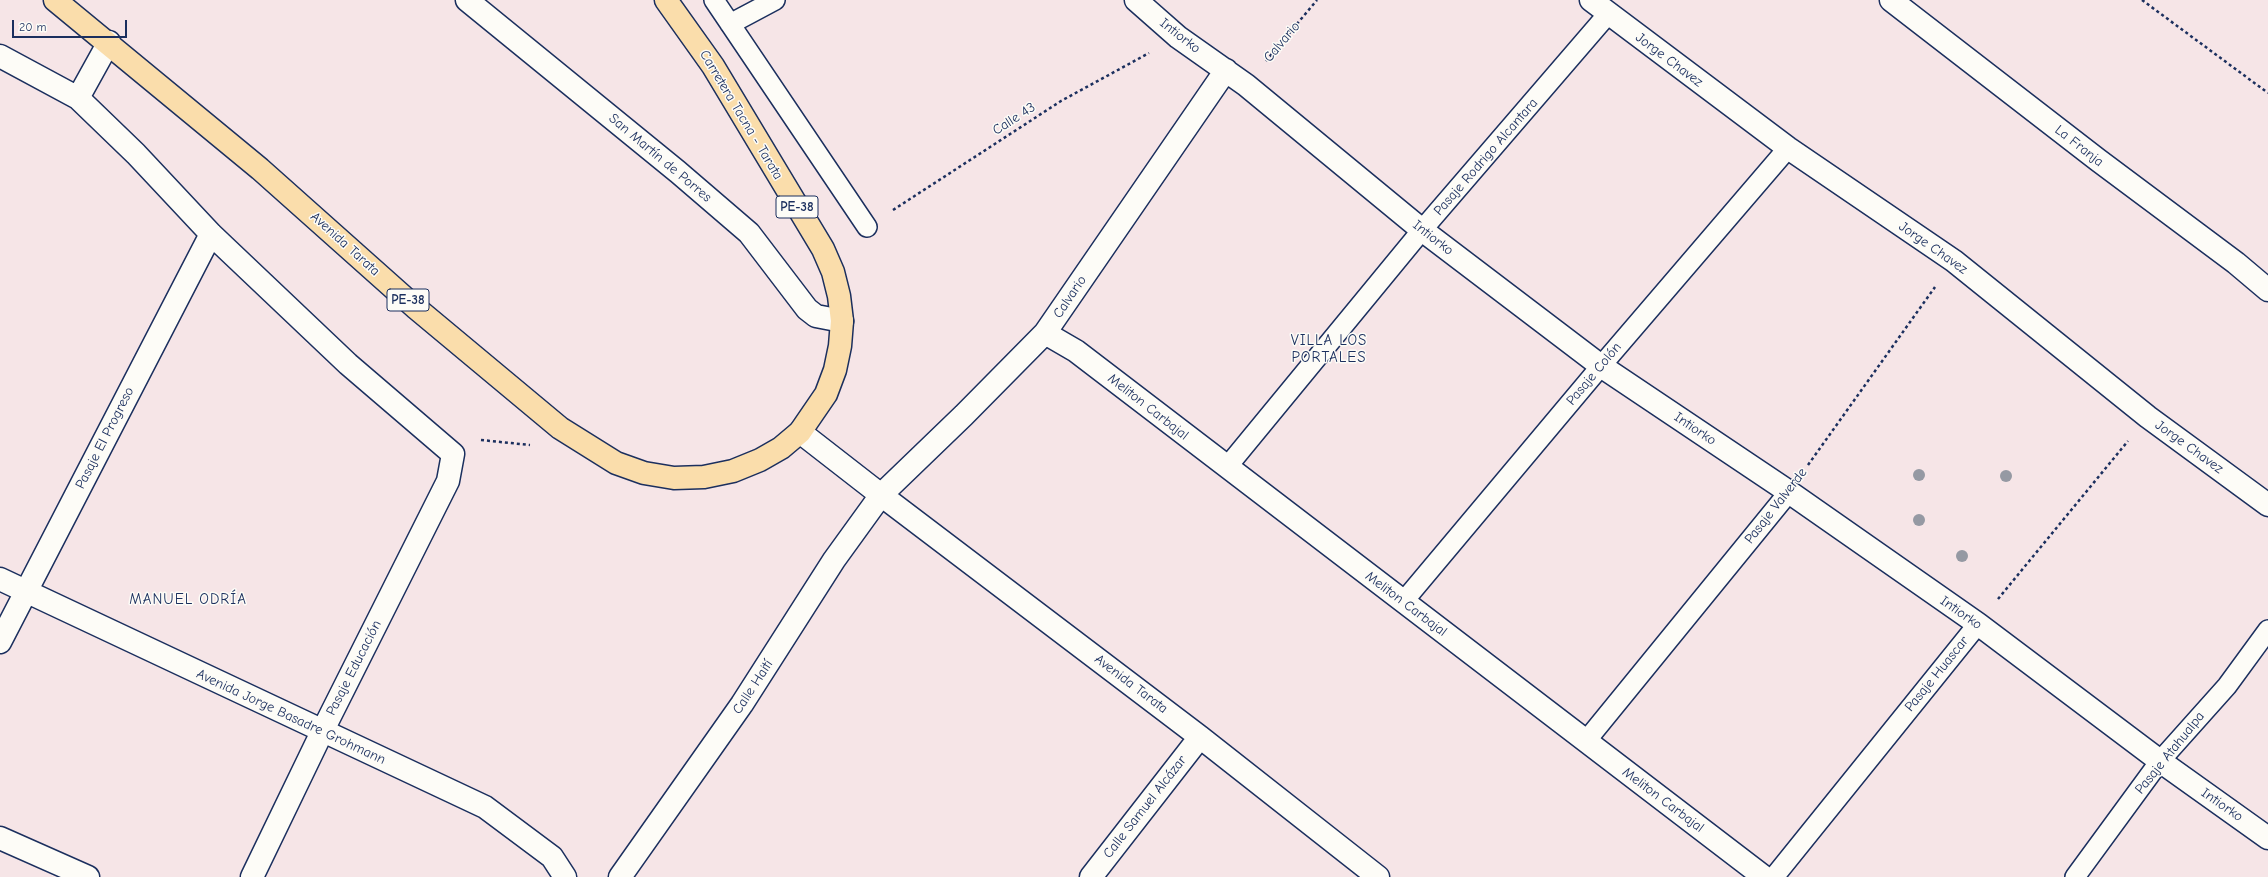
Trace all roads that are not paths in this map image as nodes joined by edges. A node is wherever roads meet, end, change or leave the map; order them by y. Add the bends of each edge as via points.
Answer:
1 (56, 0) edge
2 (467, 0) edge
3 (666, 0) edge
4 (714, 0) edge
5 (775, 0) edge
6 (1136, 0) edge
7 (1591, 0) edge
8 (1891, 0) edge
9 (1608, 14) junction
10 (730, 24) junction
11 (109, 42) junction
12 (0, 56) edge
13 (1226, 70) junction
14 (78, 98) junction
15 (1788, 148) junction
16 (867, 227) road end
17 (1422, 230) junction
18 (211, 234) junction
19 (2268, 290) edge
20 (842, 321) junction
21 (1045, 333) junction
22 (1601, 366) junction
23 (800, 432) junction
24 (1227, 468) junction
25 (1789, 492) junction
26 (881, 495) junction
27 (2268, 504) edge
28 (0, 579) edge
29 (25, 591) junction
30 (1403, 602) junction
31 (1978, 624) junction
32 (2268, 630) edge
33 (0, 642) edge
34 (322, 732) junction
35 (1200, 736) junction
36 (1586, 741) junction
37 (2160, 761) junction
38 (0, 838) edge
39 (2268, 838) edge
40 (88, 877) edge
41 (252, 877) edge
42 (565, 877) edge
43 (620, 877) edge
44 (1091, 877) edge
45 (1378, 877) edge
46 (1764, 877) edge
47 (1774, 877) edge
48 (2075, 877) edge

1 - 11 highway, Avenida Tarata / PE-38
2 - 20 street, San Martín de Porres via 749,233 807,309 816,316
3 - 20 highway, Carretera Tacna - Tarata / PE-38 via 713,66 823,249 833,272
4 - 10 lane
5 - 10 lane
6 - 13 street, Intiorko via 1178,37
7 - 9 street, Jorge Chavez
8 - 19 street, La Franja
9 - 15 street, Jorge Chavez
9 - 17 lane, Pasaje Rodrigo Alcantara
10 - 16 lane
11 - 14 street
11 - 23 highway, Avenida Tarata / PE-38 via 260,169 416,308 560,428 616,463 644,473 674,478 704,477 733,471 760,460 781,448
12 - 14 street
13 - 17 street, Intiorko
13 - 21 street, Calvario
14 - 18 street via 136,154
15 - 22 lane, Pasaje Colón
15 - 27 street, Jorge Chavez via 1954,261 2148,417
17 - 22 street, Intiorko
17 - 24 lane, Pasaje Rodrigo Alcantara
18 - 29 street, Pasaje El Progreso
18 - 34 street, Pasaje Educación via 348,364 453,454 448,481
20 - 23 highway, Carretera Tacna - Tarata / PE-38 via 840,346 826,394
21 - 24 street, Meliton Carbajal via 1076,351
21 - 26 street, Calvario
22 - 25 street, Intiorko
22 - 30 lane, Pasaje Colón
23 - 26 street, Avenida Tarata
24 - 30 street, Meliton Carbajal
25 - 31 street, Intiorko
25 - 36 lane, Pasaje Valverde
26 - 35 street, Avenida Tarata
26 - 43 street, Calle Haití via 834,560 742,704
28 - 29 street, Avenida Jorge Basadre Grohmann
29 - 33 street, Pasaje El Progreso
29 - 34 street, Avenida Jorge Basadre Grohmann
30 - 36 street, Meliton Carbajal
31 - 37 street, Intiorko
31 - 47 lane, Pasaje Huascar
32 - 37 lane, Pasaje Atahualpa via 2227,686
34 - 41 street, Pasaje Educación
34 - 42 street, Avenida Jorge Basadre Grohmann via 485,807 552,857
35 - 44 street, Calle Samuel Alcázar
35 - 45 street, Avenida Tarata
36 - 46 street, Meliton Carbajal
37 - 39 street, Intiorko
37 - 48 lane, Pasaje Atahualpa
38 - 40 street

